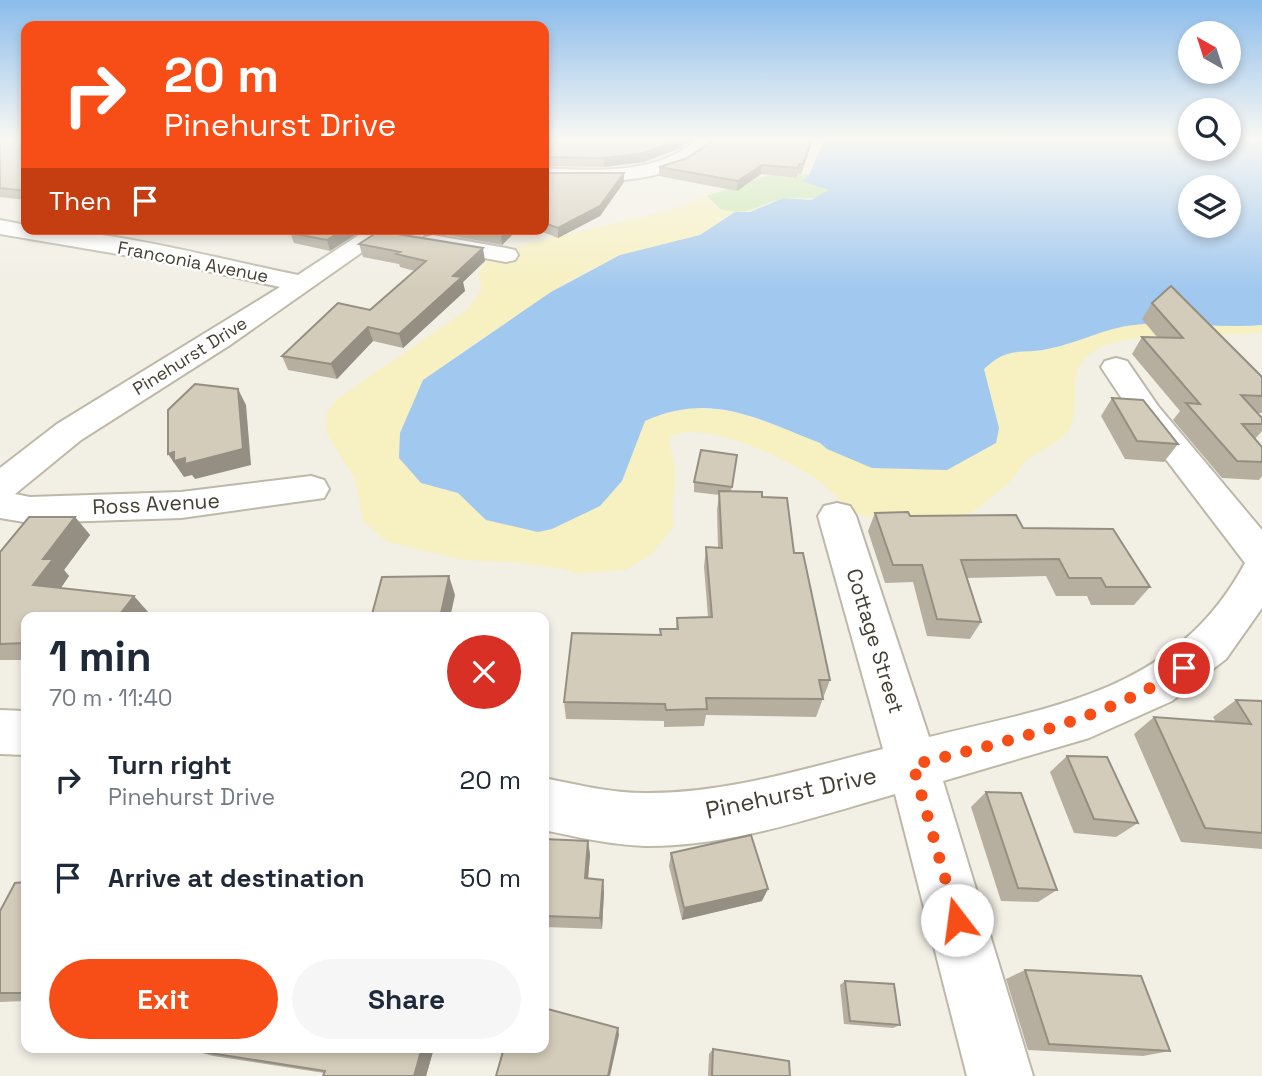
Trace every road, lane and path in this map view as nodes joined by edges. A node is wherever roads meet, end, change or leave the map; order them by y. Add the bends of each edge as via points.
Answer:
1 (0, 227) edge
2 (21, 231) edge
3 (48, 235) edge
4 (124, 235) edge
5 (375, 235) edge
6 (402, 235) edge
7 (107, 245) junction
8 (506, 255) dead end
9 (304, 284) junction
10 (1116, 367) dead end
11 (0, 487) edge
12 (311, 489) dead end
13 (0, 505) edge
14 (837, 516) dead end
15 (1262, 557) edge
16 (1262, 568) edge
17 (0, 732) edge
18 (21, 733) edge
19 (913, 765) junction
20 (549, 805) edge
21 (1000, 1076) edge

1 - 2 street, Franconia Avenue
3 - 7 street, Franconia Avenue
4 - 7 street
5 - 9 street, Pinehurst Drive
6 - 8 street
7 - 9 street, Franconia Avenue
9 - 11 street, Pinehurst Drive via 86,420
10 - 15 street
12 - 13 street, Ross Avenue via 181,505 30,510
14 - 19 street, Cottage Street
16 - 19 street, Pinehurst Drive via 1219,639 1159,685 1039,732
17 - 18 street
19 - 20 street, Pinehurst Drive via 722,810 657,820
19 - 21 street, Cottage Street

